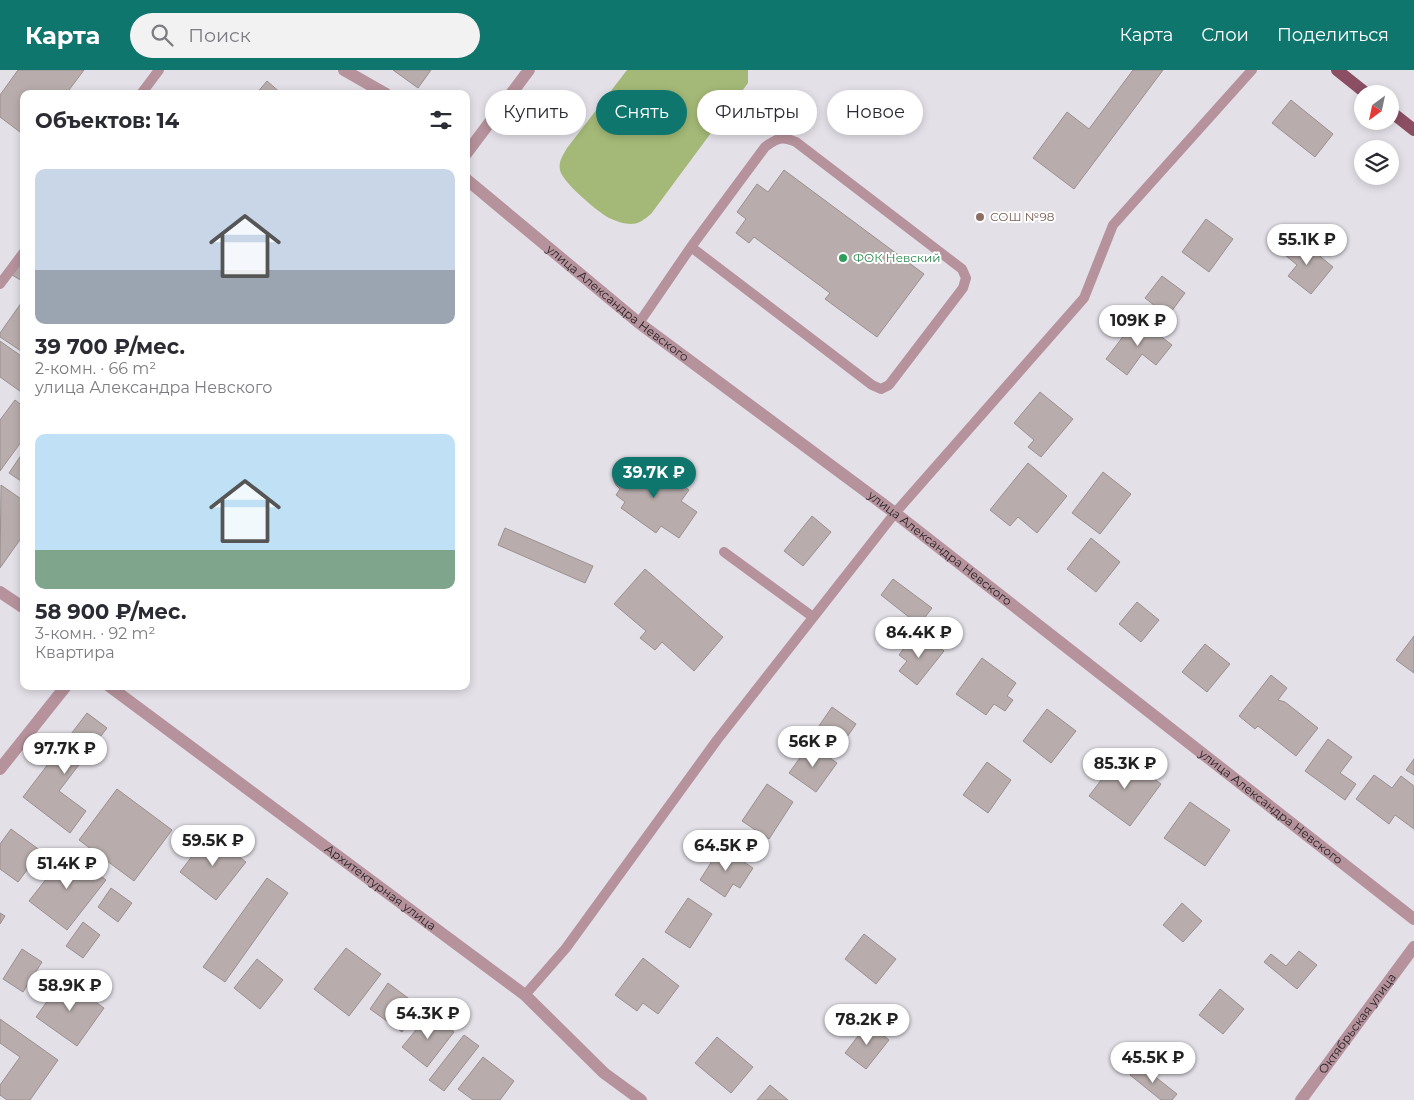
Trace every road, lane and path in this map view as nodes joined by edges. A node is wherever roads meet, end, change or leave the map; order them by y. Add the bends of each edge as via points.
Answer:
1 (159, 70) edge
2 (344, 70) edge
3 (529, 70) edge
4 (1252, 70) edge
5 (1336, 70) edge
6 (1355, 85) edge
7 (144, 90) edge
8 (379, 90) edge
9 (1399, 118) edge
10 (1414, 130) edge
11 (470, 149) edge
12 (470, 182) edge
13 (691, 246) junction
14 (20, 257) edge
15 (0, 284) edge
16 (639, 323) junction
17 (895, 513) junction
18 (724, 552) dead end
19 (0, 592) edge
20 (20, 605) edge
21 (814, 617) junction
22 (63, 690) edge
23 (114, 690) edge
24 (0, 769) edge
25 (1414, 919) edge
26 (1414, 947) edge
27 (525, 995) junction
28 (641, 1100) edge
29 (1301, 1100) edge

1 - 7 lane
2 - 8 street
3 - 11 street
4 - 17 lane via 1113,225 1084,298
5 - 6 main road
9 - 10 main road
12 - 16 street, улица Александра Невского
13 - 13 lane via 765,147 786,138 796,142 962,268 966,278 963,288 889,385 881,388 872,385
13 - 16 lane
14 - 15 lane
16 - 17 street, улица Александра Невского
17 - 21 lane
17 - 25 street, улица Александра Невского
18 - 21 lane
19 - 20 street
21 - 27 lane via 717,740 566,948
22 - 24 street
23 - 27 street, Архитектурная улица
26 - 29 street, Октябрьская улица
27 - 28 street, Архитектурная улица via 604,1073

